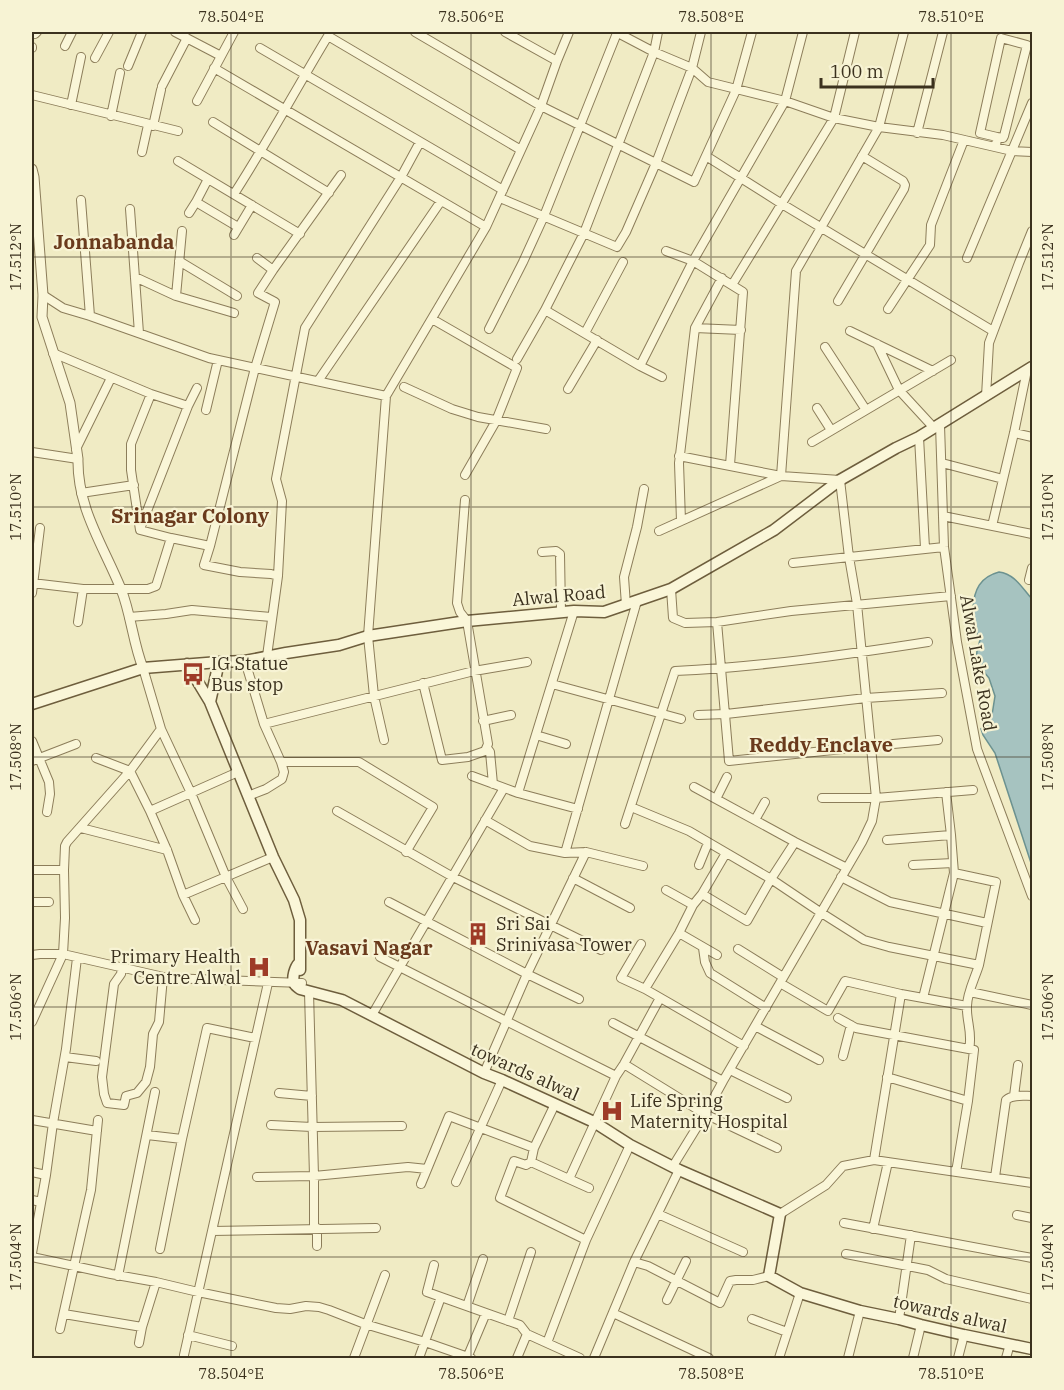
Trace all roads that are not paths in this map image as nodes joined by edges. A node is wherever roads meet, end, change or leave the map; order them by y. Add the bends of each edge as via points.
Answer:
1 (72, 32) edge
2 (109, 32) edge
3 (142, 32) edge
4 (234, 32) edge
5 (415, 32) edge
6 (506, 32) edge
7 (568, 32) edge
8 (617, 32) edge
9 (658, 32) edge
10 (700, 32) edge
11 (752, 32) edge
12 (803, 32) edge
13 (855, 32) edge
14 (904, 32) edge
15 (943, 32) edge
16 (183, 34) edge
17 (324, 34) edge
18 (65, 46) dead end
19 (260, 48) dead end
20 (654, 52) junction
21 (221, 56) junction
22 (81, 57) dead end
23 (95, 58) dead end
24 (556, 61) junction
25 (128, 66) dead end
26 (214, 68) junction
27 (692, 68) junction
28 (120, 73) dead end
29 (305, 74) junction
30 (736, 90) junction
31 (32, 95) edge
32 (197, 101) dead end
33 (785, 101) junction
34 (1032, 103) edge
35 (71, 105) junction
36 (541, 106) junction
37 (284, 109) junction
38 (111, 116) junction
39 (834, 118) junction
40 (213, 122) dead end
41 (151, 125) junction
42 (579, 126) junction
43 (879, 127) junction
44 (177, 131) dead end
45 (917, 133) junction
46 (997, 137) junction
47 (964, 140) junction
48 (420, 142) junction
49 (618, 144) junction
50 (996, 147) junction
51 (521, 150) junction
52 (1012, 151) junction
53 (142, 152) dead end
54 (261, 152) junction
55 (1032, 152) edge
56 (706, 156) junction
57 (862, 156) junction
58 (178, 161) dead end
59 (656, 163) junction
60 (32, 174) edge
61 (341, 175) dead end
62 (401, 177) junction
63 (741, 178) junction
64 (208, 179) junction
65 (329, 193) junction
66 (234, 194) junction
67 (501, 194) junction
68 (81, 200) dead end
69 (441, 201) junction
70 (196, 202) junction
71 (782, 204) junction
72 (252, 205) junction
73 (130, 209) dead end
74 (189, 213) dead end
75 (544, 216) junction
76 (821, 227) junction
77 (486, 228) junction
78 (182, 231) dead end
79 (584, 233) junction
80 (300, 234) junction
81 (1031, 236) edge
82 (666, 251) dead end
83 (865, 254) junction
84 (257, 258) dead end
85 (967, 258) dead end
86 (179, 261) junction
87 (693, 261) junction
88 (623, 262) dead end
89 (273, 270) junction
90 (135, 277) junction
91 (722, 279) junction
92 (907, 279) junction
93 (732, 285) junction
94 (43, 295) junction
95 (176, 296) junction
96 (237, 296) dead end
97 (838, 301) dead end
98 (888, 309) dead end
99 (545, 310) junction
100 (234, 313) dead end
101 (32, 315) edge
102 (90, 316) junction
103 (42, 317) junction
104 (432, 319) junction
105 (695, 328) junction
106 (489, 329) dead end
107 (741, 330) junction
108 (850, 331) dead end
109 (993, 331) junction
110 (139, 333) junction
111 (585, 333) junction
112 (597, 340) junction
113 (877, 344) junction
114 (825, 347) dead end
115 (53, 353) junction
116 (517, 359) dead end
117 (218, 360) junction
118 (951, 360) dead end
119 (640, 366) junction
120 (255, 368) junction
121 (1031, 368) edge
122 (933, 371) junction
123 (295, 376) junction
124 (662, 377) dead end
125 (111, 378) junction
126 (318, 381) junction
127 (404, 387) dead end
128 (197, 388) dead end
129 (568, 389) dead end
130 (899, 390) junction
131 (150, 394) junction
132 (386, 396) junction
133 (986, 396) junction
134 (188, 406) junction
135 (817, 408) dead end
136 (206, 410) dead end
137 (866, 410) junction
138 (496, 422) junction
139 (937, 427) junction
140 (546, 429) dead end
141 (831, 430) junction
142 (1014, 433) junction
143 (1032, 436) edge
144 (919, 437) junction
145 (812, 442) dead end
146 (32, 452) edge
147 (77, 454) junction
148 (679, 456) junction
149 (942, 464) junction
150 (730, 465) junction
151 (465, 475) dead end
152 (781, 476) junction
153 (840, 480) junction
154 (1003, 480) junction
155 (134, 485) junction
156 (644, 489) dead end
157 (81, 493) junction
158 (465, 500) dead end
159 (943, 516) junction
160 (681, 521) junction
161 (992, 526) junction
162 (40, 528) dead end
163 (140, 530) junction
164 (659, 531) dead end
165 (1032, 534) edge
166 (171, 538) junction
167 (210, 546) junction
168 (944, 547) junction
169 (925, 548) junction
170 (542, 552) dead end
171 (849, 557) junction
172 (793, 563) dead end
173 (1032, 568) edge
174 (278, 576) junction
175 (1029, 579) dead end
176 (32, 583) edge
177 (82, 589) junction
178 (671, 589) junction
179 (121, 590) junction
180 (32, 593) edge
181 (951, 596) junction
182 (637, 601) junction
183 (858, 604) junction
184 (626, 605) junction
185 (574, 611) junction
186 (561, 612) junction
187 (129, 616) junction
188 (271, 617) junction
189 (467, 621) junction
190 (717, 621) junction
191 (78, 622) dead end
192 (368, 636) junction
193 (928, 642) dead end
194 (862, 652) junction
195 (267, 656) junction
196 (245, 661) junction
197 (219, 662) junction
198 (527, 662) dead end
199 (188, 664) junction
200 (143, 668) junction
201 (722, 669) junction
202 (474, 671) junction
203 (423, 683) junction
204 (552, 684) junction
205 (942, 693) dead end
206 (374, 696) junction
207 (866, 698) junction
208 (609, 699) junction
209 (210, 702) junction
210 (32, 704) edge
211 (661, 713) junction
212 (726, 714) junction
213 (511, 715) dead end
214 (698, 715) dead end
215 (681, 719) dead end
216 (483, 721) junction
217 (264, 724) junction
218 (161, 729) junction
219 (536, 735) junction
220 (384, 740) dead end
221 (938, 740) dead end
222 (32, 741) edge
223 (76, 744) dead end
224 (566, 744) dead end
225 (871, 746) junction
226 (487, 748) junction
227 (96, 758) dead end
228 (35, 760) edge
229 (281, 762) junction
230 (130, 771) junction
231 (238, 772) junction
232 (472, 776) dead end
233 (727, 777) dead end
234 (493, 784) junction
235 (694, 787) dead end
236 (504, 788) junction
237 (973, 790) dead end
238 (946, 792) junction
239 (191, 793) junction
240 (518, 793) junction
241 (248, 796) junction
242 (716, 798) junction
243 (822, 798) dead end
244 (876, 798) junction
245 (765, 802) dead end
246 (631, 807) junction
247 (578, 809) junction
248 (150, 811) junction
249 (337, 811) dead end
250 (47, 812) dead end
251 (485, 820) junction
252 (755, 820) junction
253 (625, 824) dead end
254 (81, 828) junction
255 (951, 835) junction
256 (887, 840) dead end
257 (795, 842) junction
258 (708, 843) junction
259 (167, 850) junction
260 (406, 852) junction
261 (586, 852) junction
262 (565, 853) junction
263 (726, 853) junction
264 (273, 856) junction
265 (953, 863) junction
266 (699, 865) dead end
267 (913, 865) dead end
268 (643, 866) dead end
269 (847, 868) junction
270 (32, 870) edge
271 (64, 870) junction
272 (954, 873) junction
273 (226, 877) junction
274 (453, 877) junction
275 (841, 877) junction
276 (573, 878) junction
277 (771, 879) junction
278 (666, 890) dead end
279 (702, 894) junction
280 (183, 895) junction
281 (1032, 896) edge
282 (32, 902) edge
283 (49, 902) dead end
284 (389, 902) dead end
285 (693, 905) junction
286 (630, 908) dead end
287 (243, 909) dead end
288 (820, 912) junction
289 (943, 913) junction
290 (195, 920) dead end
291 (426, 921) junction
292 (987, 923) junction
293 (550, 925) junction
294 (678, 933) junction
295 (641, 944) dead end
296 (703, 948) junction
297 (738, 949) dead end
298 (601, 950) dead end
299 (63, 954) junction
300 (32, 955) edge
301 (717, 955) dead end
302 (933, 955) junction
303 (380, 957) dead end
304 (77, 958) junction
305 (978, 965) junction
306 (400, 967) junction
307 (122, 968) junction
308 (527, 974) junction
309 (162, 977) junction
310 (782, 980) junction
311 (268, 982) junction
312 (303, 987) junction
313 (645, 989) junction
314 (970, 992) junction
315 (901, 994) junction
316 (660, 998) junction
317 (923, 998) junction
318 (579, 999) dead end
319 (1032, 1005) edge
320 (966, 1006) junction
321 (766, 1008) junction
322 (372, 1015) junction
323 (838, 1018) dead end
324 (506, 1021) junction
325 (32, 1022) edge
326 (613, 1023) dead end
327 (851, 1025) junction
328 (755, 1026) junction
329 (639, 1036) junction
330 (894, 1036) junction
331 (255, 1038) junction
332 (744, 1046) junction
333 (969, 1048) junction
334 (843, 1056) dead end
335 (65, 1057) junction
336 (819, 1060) dead end
337 (96, 1061) dead end
338 (624, 1064) junction
339 (1018, 1065) dead end
340 (729, 1070) junction
341 (484, 1073) junction
342 (616, 1076) junction
343 (887, 1077) junction
344 (502, 1080) junction
345 (723, 1081) junction
346 (155, 1092) dead end
347 (279, 1093) dead end
348 (312, 1096) junction
349 (1014, 1096) junction
350 (1032, 1096) edge
351 (788, 1098) dead end
352 (968, 1101) junction
353 (555, 1104) junction
354 (705, 1114) junction
355 (32, 1120) edge
356 (98, 1120) dead end
357 (594, 1122) junction
358 (53, 1123) junction
359 (271, 1125) dead end
360 (402, 1126) dead end
361 (312, 1127) junction
362 (480, 1127) junction
363 (97, 1131) junction
364 (147, 1135) junction
365 (182, 1139) junction
366 (630, 1144) junction
367 (534, 1148) junction
368 (777, 1148) dead end
369 (874, 1160) junction
370 (531, 1162) junction
371 (888, 1162) junction
372 (676, 1168) junction
373 (427, 1169) junction
374 (32, 1172) edge
375 (956, 1172) junction
376 (46, 1175) junction
377 (314, 1176) junction
378 (257, 1177) dead end
379 (995, 1177) junction
380 (569, 1179) junction
381 (456, 1182) dead end
382 (1032, 1183) edge
383 (421, 1184) dead end
384 (589, 1188) dead end
385 (32, 1200) edge
386 (41, 1202) junction
387 (658, 1214) junction
388 (780, 1214) junction
389 (1017, 1215) dead end
390 (1032, 1218) edge
391 (844, 1223) dead end
392 (316, 1228) junction
393 (376, 1228) dead end
394 (873, 1229) junction
395 (212, 1231) junction
396 (911, 1235) junction
397 (586, 1240) junction
398 (317, 1246) dead end
399 (160, 1249) dead end
400 (531, 1252) dead end
401 (743, 1252) dead end
402 (846, 1254) dead end
403 (32, 1255) edge
404 (1032, 1258) edge
405 (483, 1259) dead end
406 (686, 1261) dead end
407 (634, 1262) junction
408 (434, 1265) dead end
409 (73, 1266) junction
410 (907, 1266) junction
411 (385, 1275) dead end
412 (118, 1276) junction
413 (769, 1276) junction
414 (676, 1280) junction
415 (156, 1282) junction
416 (198, 1292) junction
417 (800, 1293) junction
418 (441, 1297) junction
419 (1032, 1299) edge
420 (667, 1300) dead end
421 (467, 1306) junction
422 (860, 1311) junction
423 (486, 1313) junction
424 (613, 1313) junction
425 (64, 1314) junction
426 (752, 1319) dead end
427 (899, 1319) junction
428 (508, 1321) junction
429 (365, 1324) junction
430 (921, 1325) junction
431 (141, 1327) junction
432 (60, 1329) dead end
433 (787, 1332) junction
434 (527, 1334) junction
435 (188, 1335) junction
436 (964, 1335) junction
437 (425, 1342) junction
438 (139, 1343) dead end
439 (547, 1343) junction
440 (1010, 1344) junction
441 (232, 1346) dead end
442 (1032, 1349) edge
443 (184, 1355) dead end
444 (468, 1358) edge
445 (782, 1358) edge
446 (354, 1359) edge
447 (419, 1359) edge
448 (517, 1359) edge
449 (580, 1359) edge
450 (594, 1359) edge
451 (709, 1359) edge
452 (848, 1359) edge
453 (913, 1359) edge
454 (958, 1359) edge
455 (1006, 1359) edge

1 - 18 street
2 - 23 street
3 - 25 street
4 - 21 street
5 - 36 street
6 - 24 street
7 - 24 street
8 - 20 street
8 - 42 street
9 - 20 street
10 - 27 street
11 - 30 street
12 - 33 street
13 - 39 street
14 - 43 street
15 - 45 street
16 - 21 street
16 - 41 street
17 - 29 street
17 - 51 street
19 - 29 street
20 - 27 street
20 - 49 street
21 - 26 street
22 - 35 street
24 - 36 street
26 - 32 street
26 - 37 street
27 - 30 street via 708,82
27 - 59 street
28 - 38 street
29 - 37 street
29 - 48 street
30 - 33 street
30 - 56 street
31 - 35 street
33 - 39 street
33 - 63 street
34 - 52 street
35 - 38 street
36 - 42 street
36 - 51 street
37 - 54 street
37 - 62 street
38 - 41 street
39 - 43 street
39 - 71 street
40 - 54 street
41 - 44 street
41 - 53 street
42 - 49 street
42 - 75 street
43 - 45 street
43 - 57 street
45 - 47 street
46 - 46 street via 980,133 1001,38 1027,45 1004,136
46 - 50 street
47 - 50 street
47 - 92 street via 931,225 930,245
48 - 62 street
48 - 67 street
49 - 59 street
49 - 79 street
50 - 52 street
51 - 67 street
52 - 55 street
52 - 85 street
54 - 65 street
54 - 66 street
56 - 59 street via 694,182
56 - 63 street
57 - 76 street
57 - 83 street via 904,185
58 - 64 street
59 - 79 street via 617,247
60 - 94 street
61 - 65 street
62 - 69 street
62 - 123 street via 305,328
63 - 71 street
63 - 87 street
64 - 66 street
64 - 70 street
65 - 80 street
66 - 72 street
67 - 75 street
67 - 77 street
68 - 102 street
69 - 77 street
69 - 126 street
70 - 72 street via 236,231
70 - 74 street
71 - 76 street
71 - 93 street
72 - 80 street
73 - 90 street
75 - 79 street
75 - 106 street
76 - 83 street
76 - 152 street via 796,271
77 - 104 street
78 - 86 street
79 - 99 street
80 - 89 street
81 - 109 street
82 - 87 street
83 - 92 street
83 - 97 street
84 - 89 street
86 - 95 street
86 - 96 street
87 - 91 street
87 - 119 street
88 - 111 street
89 - 120 street via 258,293 275,302
90 - 95 street
90 - 110 street
91 - 93 street
91 - 105 street
92 - 98 street
92 - 109 street
93 - 107 street via 743,292
94 - 102 street via 63,308
94 - 103 street
95 - 100 street
99 - 111 street
99 - 116 street
101 - 103 street
102 - 110 street
103 - 115 street
104 - 132 street
104 - 138 street via 517,368
105 - 107 street
105 - 148 street
107 - 150 street
108 - 113 street
109 - 133 street
110 - 117 street
111 - 112 street
112 - 119 street
112 - 129 street
113 - 122 street
113 - 130 street
114 - 137 street
115 - 125 street
115 - 147 street via 70,403
117 - 120 street
117 - 136 street
118 - 122 street
119 - 124 street
120 - 123 street
120 - 167 street
121 - 133 main road, Alwal Road
121 - 142 street
122 - 130 street
123 - 126 street
123 - 174 street via 276,479 282,501
125 - 131 street
125 - 147 street
126 - 132 street
127 - 138 street via 452,410
128 - 134 street
130 - 137 street
130 - 139 street
131 - 134 street
131 - 155 street via 131,444
132 - 192 street
133 - 139 main road, Alwal Road
134 - 163 street
135 - 141 street
137 - 141 street
138 - 140 street
138 - 151 street
139 - 144 main road, Alwal Road
139 - 149 street, Alwal Lake Road
141 - 145 street
142 - 143 street
142 - 154 street
144 - 153 main road, Alwal Road
144 - 169 street
146 - 147 street
147 - 157 street
148 - 150 street
148 - 160 street
149 - 154 street
149 - 159 street, Alwal Lake Road
150 - 152 street
152 - 153 street
152 - 160 street
153 - 171 street
153 - 178 main road, Alwal Road via 774,530
154 - 161 street
155 - 157 street
155 - 163 street
156 - 184 street via 624,577
157 - 179 street
158 - 189 street via 458,603
159 - 161 street
159 - 168 street, Alwal Lake Road
160 - 164 street
161 - 165 street
162 - 176 street
163 - 166 street
166 - 167 street
166 - 179 street via 156,586
167 - 174 street via 204,564
168 - 169 street
168 - 181 street, Alwal Lake Road
169 - 171 street
170 - 186 street via 561,554
171 - 172 street
171 - 183 street
173 - 175 street
174 - 188 street
176 - 177 street
176 - 180 street
177 - 179 street
177 - 191 street
178 - 182 main road, Alwal Road
178 - 190 street via 674,618 685,623
179 - 187 street
181 - 183 street
181 - 281 street, Alwal Lake Road via 977,749
182 - 184 main road, Alwal Road
182 - 208 street
183 - 190 street
183 - 194 street
184 - 185 main road, Alwal Road via 604,612
185 - 186 main road, Alwal Road
185 - 204 street
186 - 189 main road, Alwal Road
187 - 188 street via 192,610
187 - 200 street
188 - 195 street
189 - 192 main road, Alwal Road
189 - 202 street
190 - 201 street
192 - 195 main road, Alwal Road via 339,645
192 - 206 street
193 - 194 street
194 - 201 street
194 - 207 street
195 - 196 main road, Alwal Road
196 - 197 main road, Alwal Road
196 - 217 street
197 - 199 main road, Alwal Road
197 - 209 main road
198 - 202 street
199 - 200 main road, Alwal Road
199 - 209 main road
200 - 210 main road, Alwal Road
200 - 218 street
201 - 211 street via 675,670
201 - 212 street
202 - 203 street
202 - 216 street
203 - 206 street
203 - 226 street via 442,760 474,755
204 - 208 street
204 - 219 street
205 - 207 street
206 - 217 street
206 - 220 street
207 - 212 street
207 - 225 street
208 - 211 street
208 - 247 street
209 - 231 main road
211 - 215 street
211 - 246 street
212 - 214 street
212 - 225 street via 729,761
213 - 216 street
216 - 226 street
217 - 229 street
218 - 230 street
218 - 239 street
219 - 224 street
219 - 240 street
221 - 225 street
222 - 228 street
223 - 228 street
225 - 244 street
226 - 234 street
227 - 230 street
228 - 250 street via 49,782
229 - 241 street via 282,779
229 - 260 street via 359,762 433,807
230 - 248 street
230 - 254 street
231 - 239 street
231 - 241 main road
232 - 234 street
233 - 242 street
234 - 236 street
235 - 242 street
236 - 240 street
236 - 251 street
237 - 238 street
238 - 244 street
238 - 255 street
239 - 248 street
239 - 273 street
240 - 247 street
241 - 264 main road
242 - 252 street
243 - 244 street
244 - 269 street via 872,821
245 - 252 street
246 - 253 street
246 - 258 street
247 - 262 street
248 - 259 street
249 - 260 street
251 - 262 street via 530,846
251 - 274 street
252 - 257 street
254 - 259 street
254 - 271 street via 65,846
255 - 256 street
255 - 265 street
257 - 269 street
257 - 277 street
258 - 263 street
258 - 266 street
259 - 280 street
260 - 274 street
261 - 262 street
261 - 268 street
261 - 276 street
263 - 277 street
263 - 279 street
264 - 273 street
264 - 312 main road via 299,915 299,976
265 - 267 street
265 - 272 street
269 - 275 street
270 - 271 street
271 - 299 street
272 - 289 street
272 - 292 street via 996,882
273 - 280 street
273 - 287 street
274 - 291 street
274 - 293 street
275 - 288 street
275 - 289 street via 890,902
276 - 286 street
276 - 293 street
277 - 279 street via 747,921
277 - 288 street
278 - 285 street
279 - 285 street
280 - 290 street
282 - 283 street
284 - 291 street
285 - 294 street
288 - 302 street via 864,940
288 - 310 street
289 - 292 street
289 - 302 street
291 - 306 street
291 - 308 street
292 - 305 street
293 - 298 street
293 - 308 street
294 - 296 street
294 - 313 street
295 - 313 street via 621,978
296 - 301 street
296 - 321 street via 710,973
297 - 310 street
299 - 300 street
299 - 304 street
299 - 325 street
302 - 305 street
302 - 317 street
303 - 306 street
304 - 307 street
304 - 335 street
305 - 314 street
306 - 322 street
306 - 324 street
307 - 309 street
307 - 309 street via 114,984 102,1077 107,1102 124,1105 126,1096 137,1093 146,1082 153,1034 159,1022
308 - 318 street
308 - 324 street
309 - 311 street
310 - 315 street via 828,1011 845,981
310 - 321 street
311 - 312 street
311 - 331 street
312 - 322 main road, towards alwal
312 - 348 street
313 - 316 street
314 - 319 street
314 - 320 street
315 - 317 street
315 - 330 street
316 - 329 street
316 - 332 street
317 - 320 street
320 - 333 street via 971,1033
321 - 328 street
322 - 341 main road, towards alwal
323 - 327 street
324 - 341 street
324 - 342 street
326 - 329 street
327 - 330 street
327 - 334 street
328 - 332 street
328 - 336 street
329 - 338 street
329 - 345 street
330 - 333 street
330 - 343 street
331 - 365 street via 207,1028
331 - 395 street
332 - 340 street
333 - 352 street via 974,1050
335 - 337 street
335 - 358 street
338 - 342 street
338 - 354 street
339 - 349 street
340 - 345 street
340 - 351 street
341 - 344 main road, towards alwal
342 - 357 street
343 - 352 street
343 - 369 street
344 - 353 main road, towards alwal
344 - 362 street
345 - 354 street
346 - 364 street
347 - 348 street
348 - 361 street
349 - 350 street
349 - 379 street via 1006,1100
352 - 375 street
353 - 357 main road, towards alwal
353 - 367 street
354 - 368 street
354 - 372 street
355 - 358 street
356 - 363 street
357 - 366 main road, towards alwal
357 - 380 street
358 - 363 street
358 - 376 street
359 - 361 street
360 - 361 street
361 - 377 street
362 - 367 street
362 - 373 street via 449,1116
362 - 381 street
363 - 409 street via 91,1190
364 - 365 street
364 - 412 street
365 - 399 street
366 - 372 main road, towards alwal
366 - 397 street
367 - 370 street
369 - 371 street
369 - 388 street via 843,1166 826,1185
370 - 380 street
370 - 397 street via 526,1165 514,1161 500,1198
371 - 375 street
371 - 394 street
372 - 387 street
372 - 388 main road, towards alwal
373 - 377 street via 408,1167
373 - 383 street
374 - 376 street
375 - 379 street
376 - 386 street
377 - 378 street
377 - 392 street
379 - 382 street
380 - 384 street
385 - 386 street
386 - 403 street
387 - 401 street
387 - 407 street
388 - 413 main road
389 - 390 street
391 - 394 street
392 - 393 street
392 - 395 street
392 - 398 street
394 - 396 street
395 - 416 street
396 - 404 street
396 - 410 street
397 - 439 street
400 - 428 street
402 - 410 street
403 - 409 street
405 - 421 street
406 - 414 street
407 - 414 street
407 - 424 street
408 - 418 street via 427,1292
409 - 412 street
409 - 425 street
410 - 419 street
410 - 427 street
411 - 429 street
412 - 415 street
413 - 414 street via 730,1281 720,1303
413 - 417 main road, towards alwal
414 - 420 street
415 - 416 street
415 - 431 street
416 - 429 street via 276,1308 319,1307
416 - 435 street
417 - 422 main road, towards alwal
417 - 433 street
418 - 421 street
418 - 437 street
421 - 423 street
422 - 427 main road, towards alwal
422 - 452 street
423 - 428 street
423 - 444 street
424 - 450 street
424 - 451 street
425 - 431 street
425 - 432 street
426 - 433 street
427 - 430 main road, towards alwal
428 - 434 street via 520,1325
429 - 437 street
429 - 446 street
430 - 436 main road, towards alwal
430 - 453 street
431 - 438 street
433 - 445 street
434 - 439 street
434 - 448 street
435 - 441 street
435 - 443 street
436 - 440 main road, towards alwal
436 - 454 street
437 - 444 street
437 - 447 street
439 - 449 street
440 - 442 main road, towards alwal
440 - 455 street

